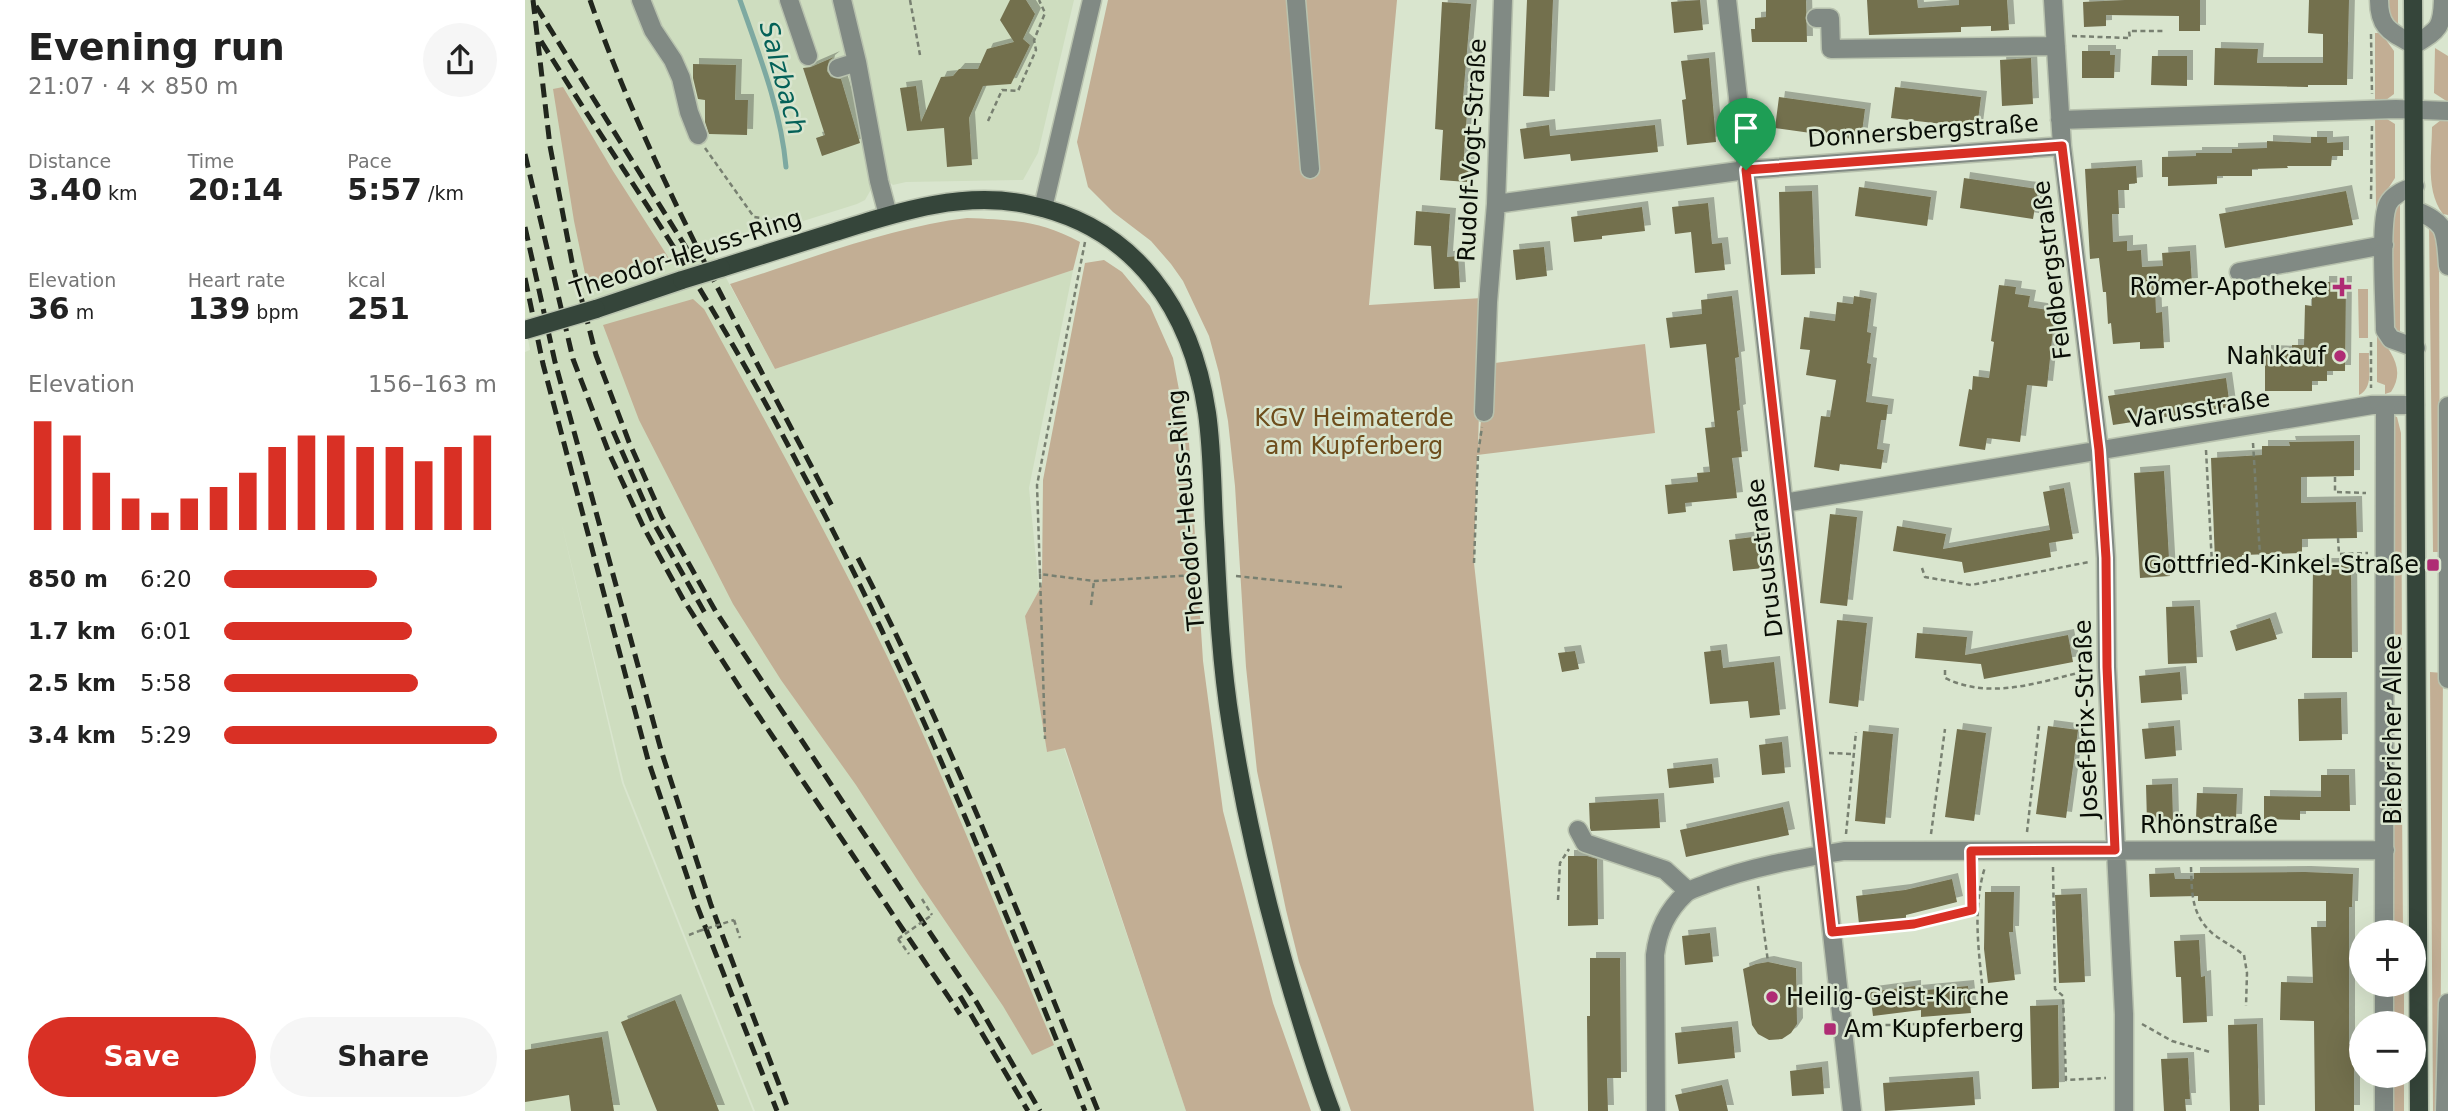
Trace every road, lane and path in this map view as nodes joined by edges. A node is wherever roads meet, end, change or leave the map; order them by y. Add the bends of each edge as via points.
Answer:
1 (641, 0) edge
2 (789, 0) edge
3 (842, 0) edge
4 (910, 0) edge
5 (1039, 0) edge
6 (1093, 0) edge
7 (1296, 0) edge
8 (1503, 0) edge
9 (1727, 0) edge
10 (2053, 0) edge
11 (2379, 0) edge
12 (2413, 0) edge
13 (2443, 0) edge
14 (1816, 18) dead end
15 (2371, 30) dead end
16 (2164, 31) dead end
17 (2055, 41) junction
18 (2414, 45) junction
19 (920, 55) dead end
20 (808, 56) dead end
21 (857, 62) junction
22 (838, 68) dead end
23 (2372, 101) dead end
24 (2413, 109) junction
25 (2448, 111) edge
26 (2060, 120) junction
27 (988, 121) dead end
28 (698, 135) joint
29 (2062, 146) junction
30 (1310, 169) dead end
31 (1746, 170) junction
32 (2415, 186) junction
33 (1496, 204) junction
34 (1043, 208) junction
35 (2415, 210) junction
36 (888, 215) junction
37 (796, 223) dead end
38 (1095, 228) junction
39 (2384, 245) junction
40 (2448, 266) edge
41 (2239, 272) dead end
42 (525, 330) edge
43 (2371, 342) dead end
44 (2416, 348) junction
45 (2378, 399) junction
46 (2416, 405) junction
47 (2448, 406) edge
48 (1483, 412) joint
49 (2252, 425) junction
50 (2205, 433) junction
51 (2099, 450) junction
52 (2255, 469) junction
53 (2262, 469) dead end
54 (2335, 477) dead end
55 (2448, 480) edge
56 (2384, 493) junction
57 (1784, 503) junction
58 (2259, 529) junction
59 (2264, 529) dead end
60 (2338, 538) dead end
61 (2385, 553) junction
62 (2260, 555) dead end
63 (2106, 558) junction
64 (1474, 563) dead end
65 (2212, 564) dead end
66 (1922, 568) dead end
67 (1040, 574) junction
68 (1198, 575) dead end
69 (1236, 576) dead end
70 (1094, 581) junction
71 (1342, 587) dead end
72 (1091, 605) dead end
73 (2107, 667) junction
74 (1945, 670) dead end
75 (2448, 679) edge
76 (2039, 726) dead end
77 (1945, 729) dead end
78 (1856, 732) dead end
79 (1045, 739) dead end
80 (1812, 752) junction
81 (1854, 754) junction
82 (1581, 837) joint
83 (2024, 849) junction
84 (2191, 849) junction
85 (2053, 850) junction
86 (2115, 850) junction
87 (2385, 850) junction
88 (1929, 851) junction
89 (1971, 851) junction
90 (1990, 851) junction
91 (1844, 852) junction
92 (1825, 854) junction
93 (1756, 869) junction
94 (1688, 891) junction
95 (922, 899) dead end
96 (1558, 900) dead end
97 (2384, 920) edge
98 (1832, 932) junction
99 (689, 935) dead end
100 (740, 938) dead end
101 (909, 954) dead end
102 (1767, 962) dead end
103 (1982, 984) dead end
104 (2448, 1003) edge
105 (2246, 1006) dead end
106 (2124, 1014) junction
107 (1947, 1023) dead end
108 (1842, 1027) junction
109 (2210, 1052) dead end
110 (2448, 1075) edge
111 (2124, 1077) junction
112 (2384, 1088) edge
113 (1331, 1111) edge
114 (1656, 1111) edge
115 (1852, 1111) edge
116 (2125, 1111) edge
117 (2384, 1111) edge
118 (2419, 1111) edge
119 (2445, 1111) edge

1 - 28 street via 681,78
2 - 20 street
3 - 21 street
4 - 19 path
5 - 27 path via 1045,13 1019,91 1002,90
6 - 34 street
7 - 30 street
8 - 33 street, Rudolf-Vogt-Straße
9 - 31 street, Drususstraße
10 - 17 street, Feldbergstraße
11 - 18 street via 2385,26
12 - 18 main road, Biebricher Allee
13 - 18 street via 2439,27
14 - 17 street via 1830,18 1831,49
15 - 23 path
16 - 17 path via 2129,31 2130,38
17 - 26 street, Feldbergstraße
18 - 24 main road, Biebricher Allee
21 - 22 street
21 - 36 street
24 - 25 street, Donnersbergstraße
24 - 26 street, Donnersbergstraße
24 - 32 main road, Biebricher Allee
26 - 29 street, Feldbergstraße
28 - 37 path via 754,217
29 - 31 street, Donnersbergstraße
29 - 51 street, Feldbergstraße
31 - 33 street, Donnersbergstraße
31 - 57 street, Drususstraße
32 - 35 main road, Biebricher Allee
32 - 39 street via 2387,205
33 - 48 street, Rudolf-Vogt-Straße
34 - 36 main road, Theodor-Heuss-Ring via 979,200
34 - 38 main road, Theodor-Heuss-Ring
35 - 40 street via 2442,224
35 - 44 main road, Biebricher Allee
36 - 42 main road, Theodor-Heuss-Ring, bridge
38 - 67 path via 1085,242 1037,485
38 - 113 main road, Theodor-Heuss-Ring via 1131,253 1161,290 1198,371 1210,441 1222,646 1239,780 1283,963
39 - 41 street
39 - 44 street via 2385,330 2391,340
43 - 45 path
44 - 46 main road, Biebricher Allee
45 - 46 street, Varusstraße
45 - 49 street, Varusstraße
45 - 56 street, Biebricher Allee
46 - 118 main road, Biebricher Allee
47 - 55 street
48 - 64 path
49 - 50 street, Varusstraße
49 - 52 path
50 - 51 street, Varusstraße
50 - 65 path
51 - 57 street, Varusstraße
51 - 63 street, Josef-Brix-Straße
52 - 53 path
52 - 58 path
54 - 56 path via 2335,492
55 - 75 street
56 - 61 street, Biebricher Allee
57 - 80 street, Drususstraße
58 - 59 path
58 - 62 path
60 - 61 path via 2339,554
61 - 87 street, Biebricher Allee
63 - 66 path via 1971,584 1925,577
63 - 73 street, Josef-Brix-Straße
67 - 70 path
67 - 79 path
68 - 70 path
69 - 71 path
70 - 72 path
73 - 74 path via 1997,689 1959,684 1945,678
73 - 86 street, Josef-Brix-Straße
76 - 83 path
77 - 88 path
78 - 81 path
80 - 81 path
80 - 92 street, Drususstraße
81 - 91 path
82 - 94 street via 1665,870
82 - 96 path via 1560,863
83 - 85 street, Rhönstraße
83 - 90 street, Rhönstraße
84 - 86 street, Rhönstraße
84 - 87 street, Rhönstraße
84 - 105 path via 2196,915 2244,955
85 - 86 street, Rhönstraße
85 - 111 path via 2056,989 2063,996 2066,1080
86 - 106 street, Josef-Brix-Straße
87 - 97 street, Biebricher Allee
88 - 89 street, Rhönstraße
88 - 91 street, Rhönstraße
89 - 90 street, Rhönstraße
89 - 98 path via 1972,910 1914,924
90 - 103 path via 1979,885 1976,927
91 - 92 street, Rhönstraße
92 - 93 street
92 - 98 street, Drususstraße
93 - 94 street
93 - 102 path
94 - 114 street via 1665,918 1656,946
95 - 101 path, bridge via 932,915 898,939
98 - 108 street, Drususstraße
99 - 100 path, bridge via 734,920
104 - 110 street
106 - 109 path via 2172,1041
106 - 111 street, Josef-Brix-Straße
107 - 108 path
108 - 115 street, Drususstraße
110 - 119 street
111 - 116 street, Josef-Brix-Straße
112 - 117 street

